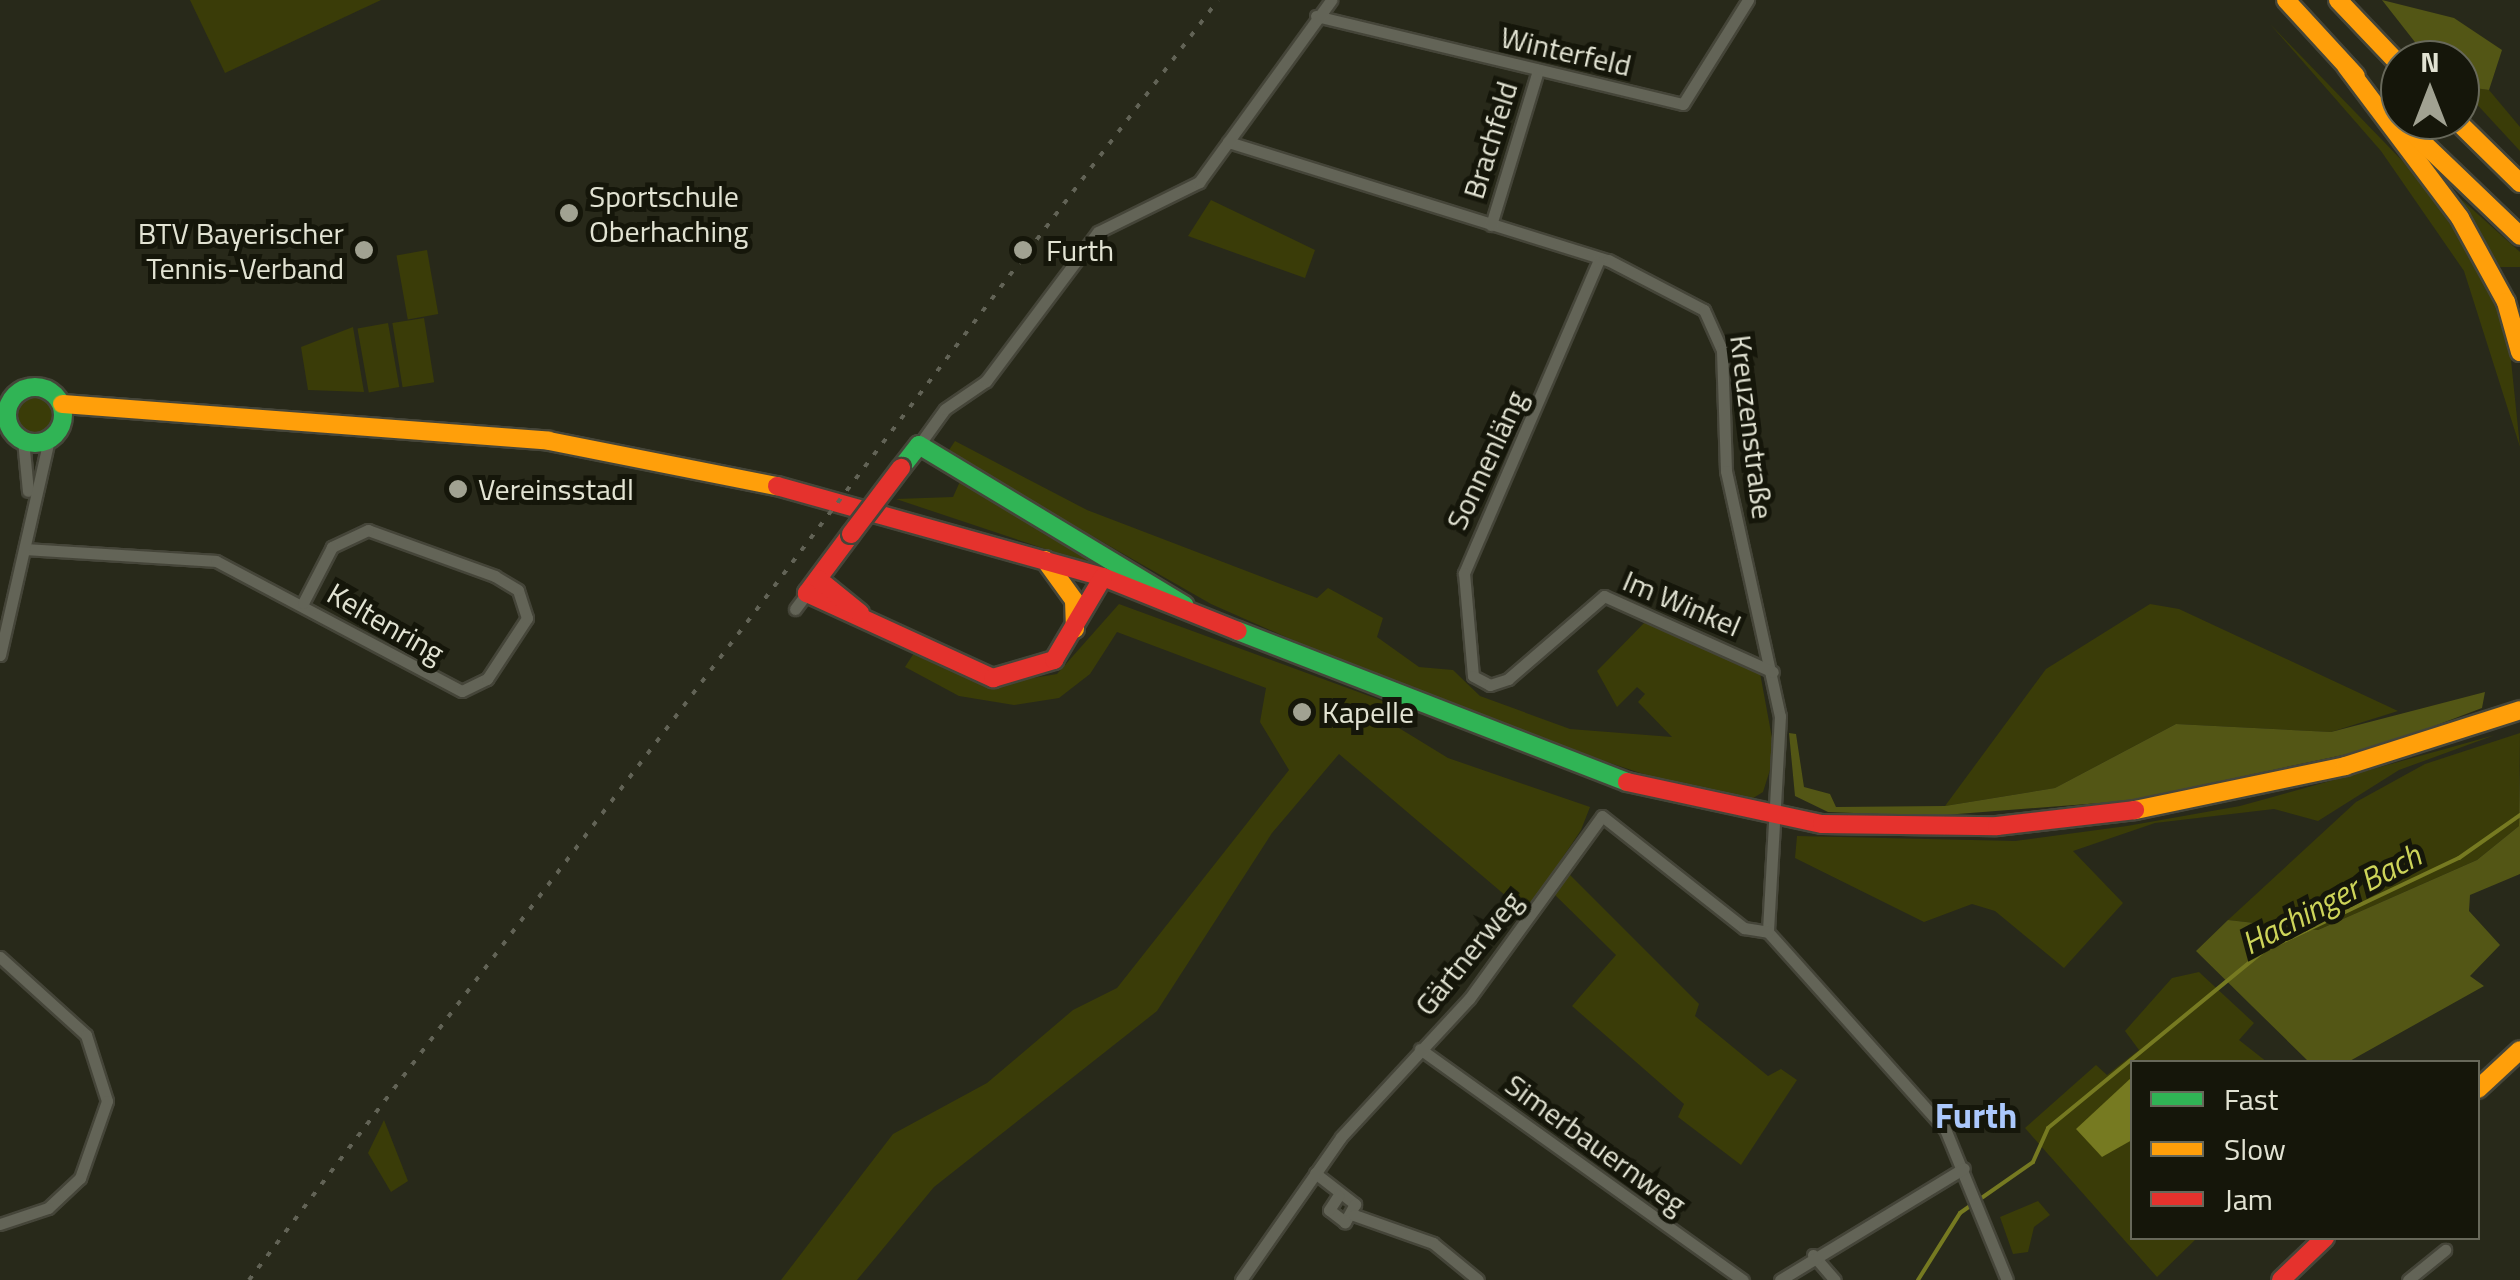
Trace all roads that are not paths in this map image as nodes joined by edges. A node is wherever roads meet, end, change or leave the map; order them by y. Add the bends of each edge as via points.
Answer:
1 (1331, 0) edge
2 (1748, 0) edge
3 (2286, 0) edge
4 (2338, 0) edge
5 (1316, 16) junction
6 (2380, 44) edge
7 (2346, 66) junction
8 (1538, 70) junction
9 (2476, 140) edge
10 (1228, 142) junction
11 (2520, 183) edge
12 (1491, 224) junction
13 (2520, 236) edge
14 (1603, 261) junction
15 (2520, 352) edge
16 (6, 399) edge
17 (62, 413) junction
18 (4, 421) edge
19 (22, 440) junction
20 (49, 440) junction
21 (919, 445) junction
22 (30, 504) junction
23 (26, 549) junction
24 (1042, 556) junction
25 (1104, 577) junction
26 (812, 586) junction
27 (303, 603) junction
28 (795, 609) dead end
29 (1190, 610) junction
30 (1075, 637) junction
31 (0, 655) edge
32 (1774, 672) junction
33 (1480, 683) joint
34 (2520, 710) edge
35 (1776, 817) junction
36 (1768, 932) junction
37 (0, 957) edge
38 (1420, 1049) junction
39 (2520, 1050) edge
40 (2480, 1087) edge
41 (1964, 1168) junction
42 (1315, 1173) junction
43 (1338, 1196) junction
44 (1354, 1215) junction
45 (0, 1224) edge
46 (2322, 1240) edge
47 (2444, 1250) dead end
48 (1812, 1255) junction
49 (1240, 1280) edge
50 (1478, 1280) edge
51 (1744, 1280) edge
52 (1780, 1280) edge
53 (1835, 1280) edge
54 (2007, 1280) edge
55 (2281, 1280) edge
56 (2408, 1280) edge

1 - 5 street
2 - 8 street, Winterfeld via 1683,104
3 - 7 main road
4 - 6 main road
5 - 8 street, Winterfeld
5 - 10 street
7 - 13 main road
7 - 15 main road via 2460,218 2506,302
8 - 12 street, Brachfeld
9 - 11 main road
10 - 12 street, Kreuzenstraße
10 - 21 street via 1186,193 1098,232 986,381 945,409
12 - 14 street, Kreuzenstraße
14 - 32 street, Kreuzenstraße via 1686,294 1716,328 1726,470
14 - 33 street, Sonnenläng via 1464,573 1467,660
16 - 17 main road via 38,387
16 - 18 main road
17 - 20 main road
17 - 24 main road via 386,425 623,452 856,501
18 - 19 main road
19 - 20 main road
19 - 22 street
20 - 22 street
21 - 26 main road, bridge
21 - 29 main road via 1171,591
22 - 23 street
23 - 27 street, Keltenring via 75,559 202,557
23 - 31 street
24 - 25 main road
24 - 30 main road via 1074,600
25 - 29 main road
25 - 30 main road
26 - 28 street
26 - 30 main road via 865,620 994,678 1032,672
27 - 27 street, Keltenring via 462,690 488,679 527,618 518,590 495,576 368,530 332,547
29 - 35 main road via 1559,759 1682,800
32 - 33 street, Im Winkel via 1604,596 1508,679
32 - 35 street, Kreuzenstraße
34 - 35 main road via 2346,766 2127,812 1905,828
35 - 36 street, Kreuzenstraße
36 - 38 street, Gärtnerweg via 1744,928 1602,816 1495,968
36 - 41 street via 1945,1129
37 - 45 street via 86,1036 107,1101 80,1178 48,1208
38 - 42 street, Gärtnerweg
38 - 51 street, Simerbauernweg
39 - 40 main road
41 - 48 street
41 - 54 street
42 - 43 street
42 - 49 street, Gärtnerweg
43 - 44 street via 1355,1204
43 - 44 street via 1331,1216
44 - 50 street via 1433,1243
46 - 55 main road
47 - 56 street
48 - 52 street
48 - 53 street

